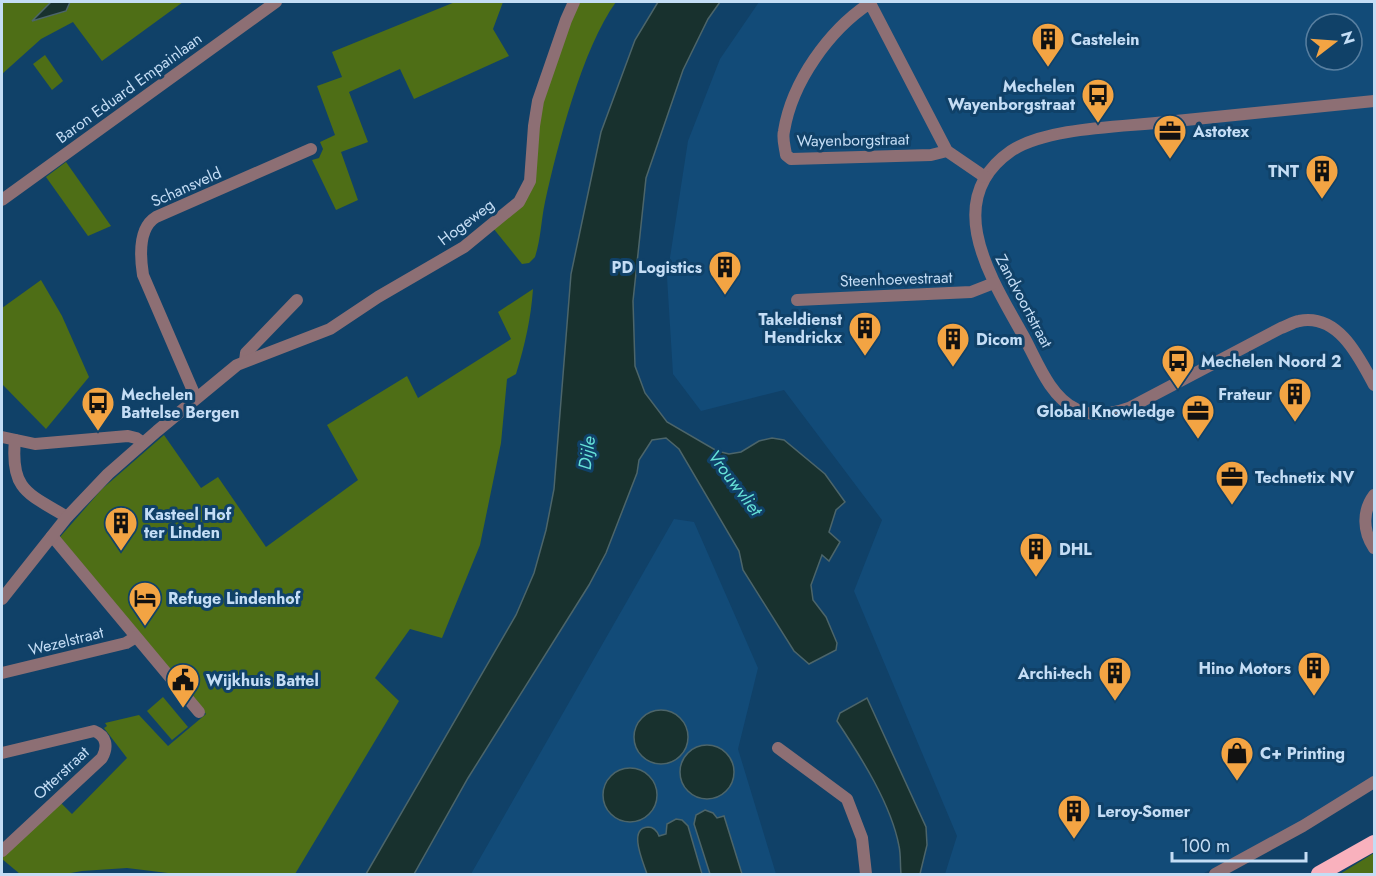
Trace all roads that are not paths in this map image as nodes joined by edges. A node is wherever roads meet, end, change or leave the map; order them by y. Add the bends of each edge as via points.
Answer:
1 (276, 2) edge
2 (574, 2) edge
3 (1374, 101) edge
4 (311, 149) dead end
5 (947, 151) junction
6 (986, 177) junction
7 (2, 201) edge
8 (994, 283) junction
9 (297, 300) dead end
10 (797, 300) dead end
11 (245, 361) junction
12 (1374, 385) edge
13 (196, 398) junction
14 (2, 437) edge
15 (15, 440) junction
16 (143, 443) junction
17 (1374, 495) edge
18 (1370, 511) edge
19 (67, 517) junction
20 (52, 536) junction
21 (1374, 548) edge
22 (2, 599) edge
23 (136, 637) junction
24 (2, 674) edge
25 (199, 712) dead end
26 (778, 748) dead end
27 (2, 753) edge
28 (1374, 782) edge
29 (1374, 843) edge
30 (2, 851) edge
31 (866, 874) edge
32 (1215, 874) edge
33 (1319, 874) edge

1 - 7 street, Baron Eduard Empainlaan
2 - 11 street, Hogeweg via 538,101 530,181 519,202 464,247 323,333
3 - 6 street, Zandvoortstraat via 1062,134 1013,150
4 - 13 street, Schansveld via 156,218 143,231 143,275
5 - 5 street, Wayenborgstraat via 791,159 786,155 783,133 805,73 852,14 870,3
5 - 6 street, Wayenborgstraat
6 - 8 street, Zandvoortstraat via 977,198 975,218 980,250
8 - 10 street, Steenhoevestraat via 971,292
8 - 12 street, Zandvoortstraat via 1053,387 1067,404 1084,413 1112,413 1129,408 1299,321 1328,324 1339,333 1359,357
9 - 11 street, Hogeweg via 246,354
11 - 13 street, Hogeweg
13 - 16 street, Hogeweg
14 - 15 street
15 - 16 street via 35,444 128,436
15 - 19 street via 14,469 18,481 36,499
16 - 19 street, Hogeweg
17 - 18 street via 1367,507
18 - 21 street via 1365,530
19 - 20 street, Hogeweg
20 - 22 street, Hogeweg
20 - 23 street
23 - 24 street, Wezelstraat via 126,643
23 - 25 street
26 - 31 street via 848,799 862,838
27 - 30 street, Otterstraat via 94,731 106,742 102,758
28 - 32 street
29 - 33 highway

